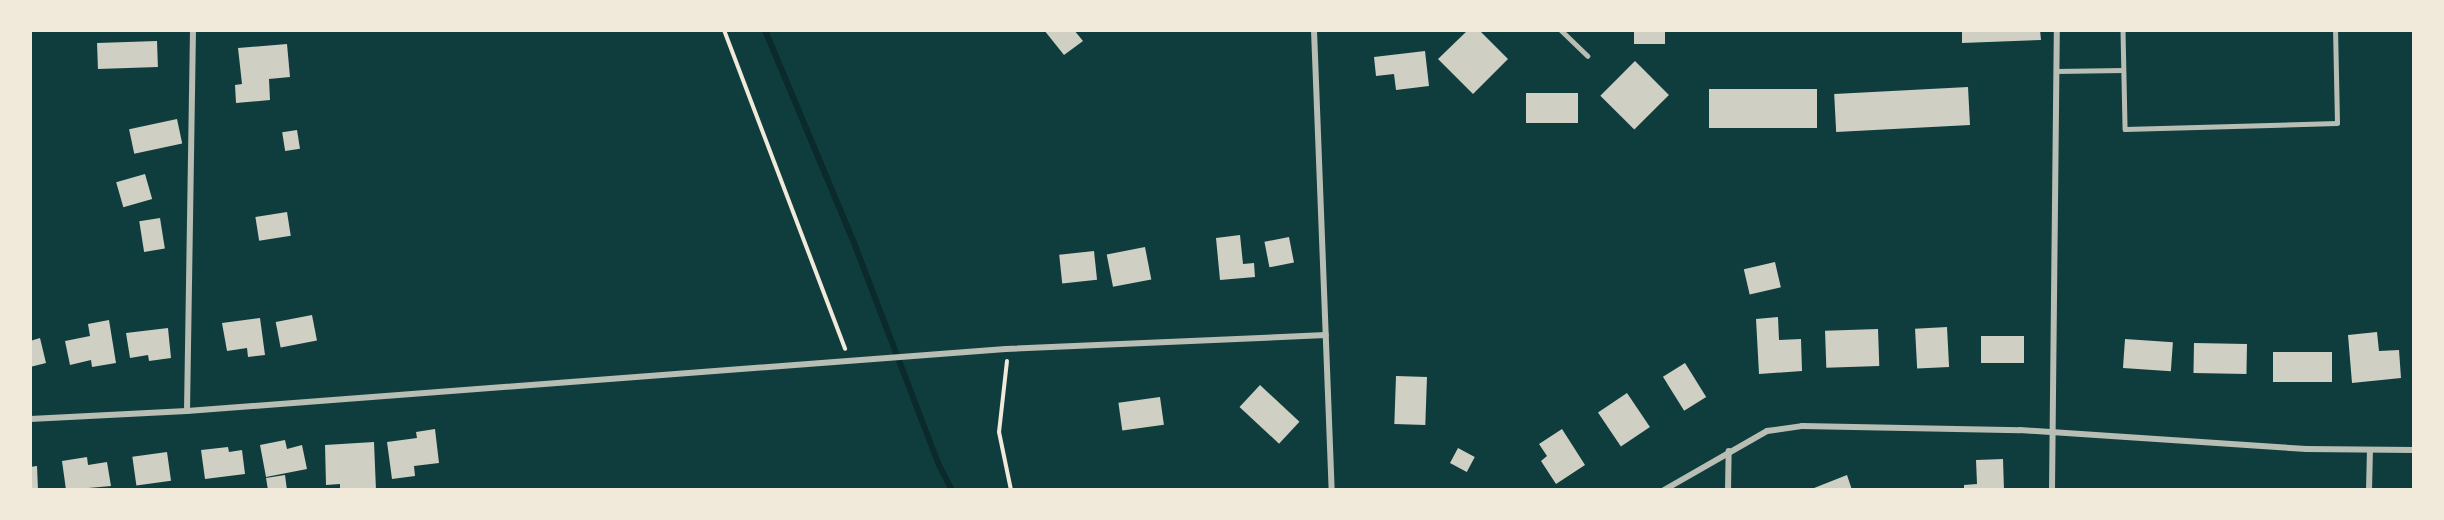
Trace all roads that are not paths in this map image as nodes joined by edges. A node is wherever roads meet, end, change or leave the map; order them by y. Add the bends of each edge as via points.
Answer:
1 (193, 30) edge
2 (1314, 30) edge
3 (1561, 30) edge
4 (2057, 30) edge
5 (2123, 30) edge
6 (2335, 30) edge
7 (1588, 56) dead end
8 (2123, 70) junction
9 (2056, 71) junction
10 (1326, 335) junction
11 (187, 411) junction
12 (30, 419) edge
13 (2052, 432) junction
14 (2370, 450) junction
15 (2414, 450) edge
16 (1728, 451) junction
17 (1332, 490) edge
18 (1664, 490) edge
19 (1728, 490) edge
20 (2052, 490) edge
21 (2369, 490) edge

1 - 11 street
2 - 10 street
3 - 7 lane
4 - 9 street
5 - 8 lane
6 - 8 lane via 2337,123 2125,129
8 - 9 lane
9 - 13 street
10 - 11 street via 870,358
10 - 17 street
11 - 12 street
13 - 14 street
13 - 16 street via 1802,426 1767,431
13 - 20 street
14 - 15 street
14 - 21 street
16 - 18 street
16 - 19 street

